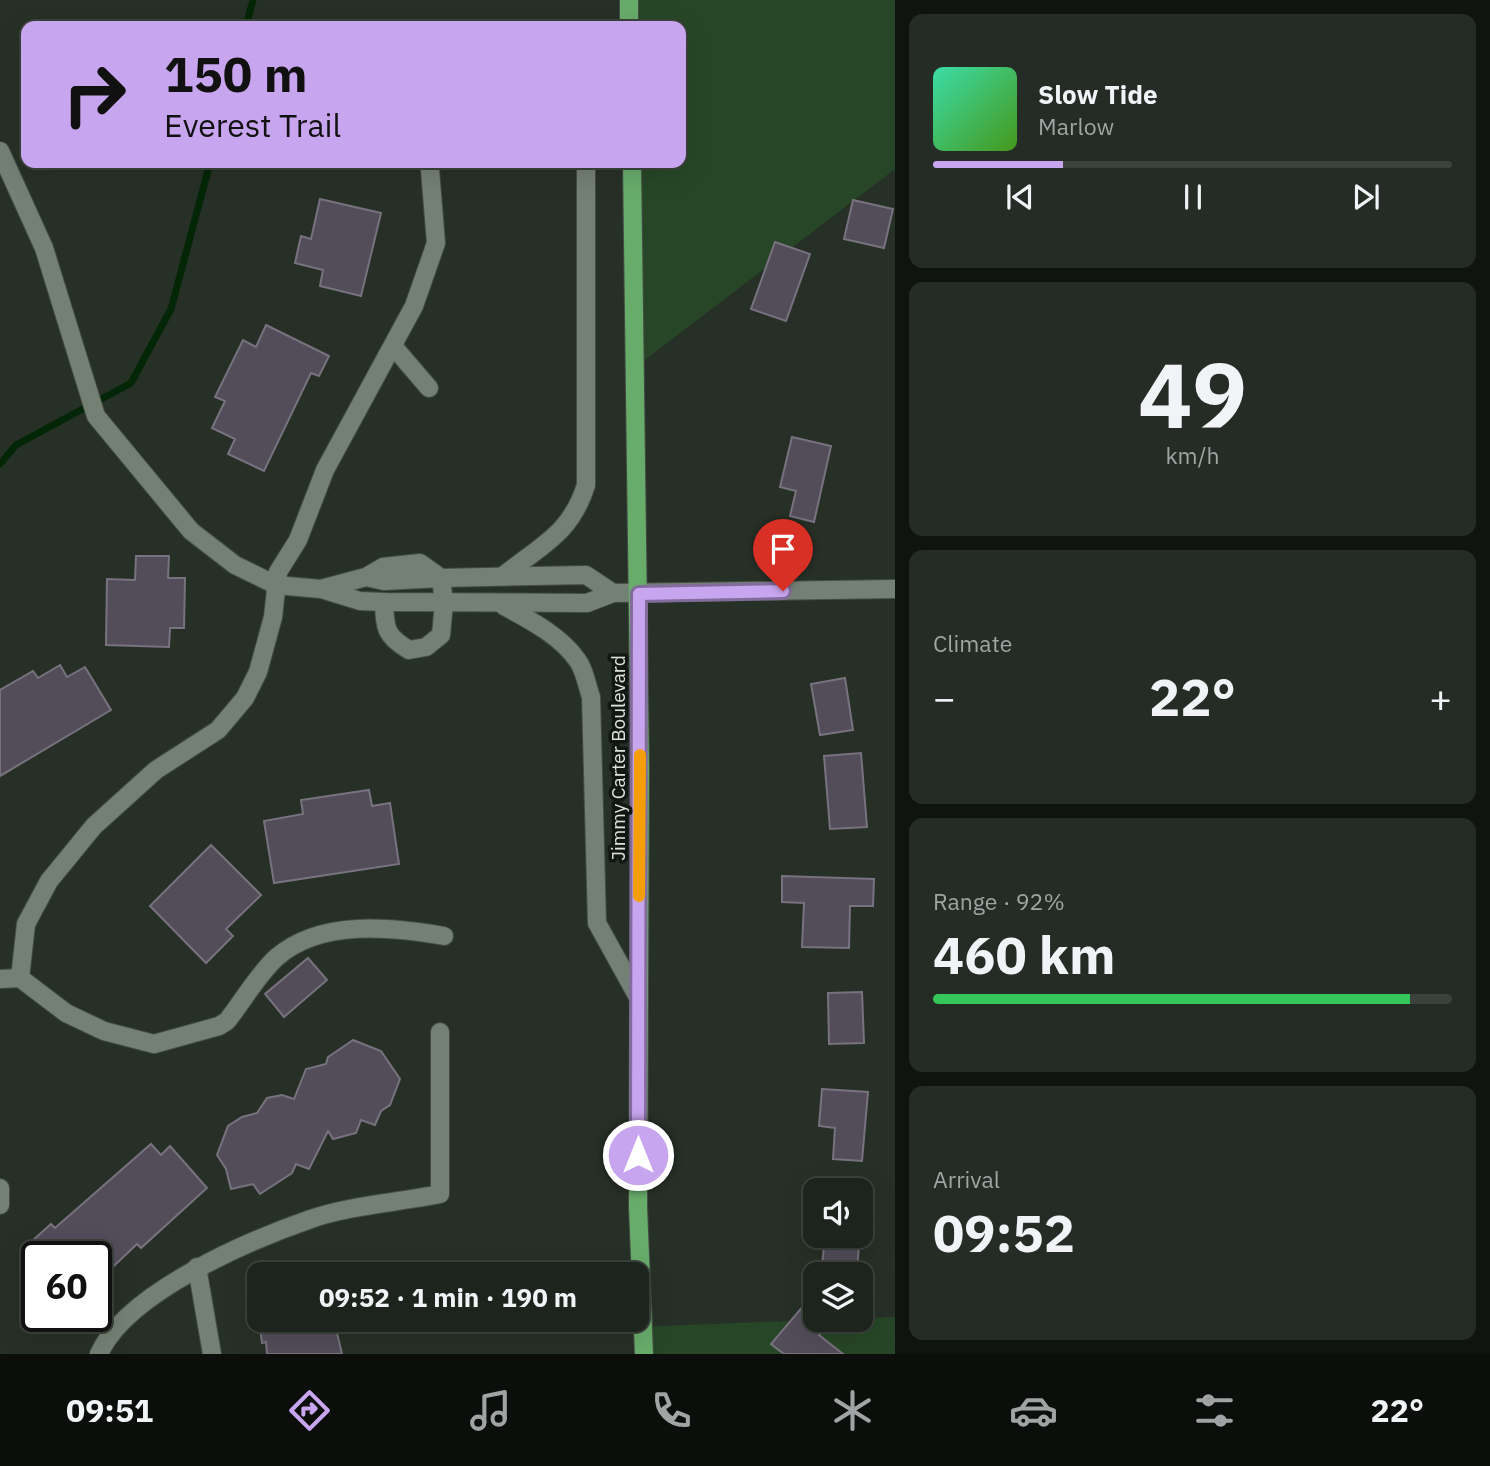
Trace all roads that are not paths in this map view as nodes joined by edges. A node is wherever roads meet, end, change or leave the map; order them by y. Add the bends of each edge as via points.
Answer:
1 (629, 0) edge
2 (629, 21) edge
3 (0, 151) edge
4 (586, 168) edge
5 (632, 168) edge
6 (430, 170) dead end
7 (393, 345) junction
8 (429, 388) dead end
9 (503, 576) junction
10 (441, 578) junction
11 (276, 585) junction
12 (321, 589) junction
13 (895, 589) edge
14 (613, 593) junction
15 (639, 594) junction
16 (384, 602) junction
17 (444, 603) junction
18 (500, 605) junction
19 (444, 936) dead end
20 (20, 978) junction
21 (0, 979) edge
22 (639, 999) junction
23 (440, 1031) dead end
24 (0, 1188) edge
25 (0, 1205) edge
26 (197, 1267) junction
27 (641, 1350) edge
28 (99, 1354) edge
29 (212, 1354) edge

1 - 2 main road
3 - 11 street via 44,248 96,416 191,531 235,565
4 - 9 street via 586,485 579,509 564,528
5 - 15 main road, Jimmy Carter Boulevard
6 - 7 street via 436,243 414,306
7 - 8 street
7 - 11 street via 325,470
9 - 10 street
9 - 14 street via 586,575
10 - 12 street via 419,563 383,567 366,578
10 - 17 street
11 - 12 street
11 - 20 street via 273,617 258,672 245,698 218,730 156,770 94,826 48,881 26,924
12 - 16 street via 360,601
13 - 15 street
14 - 15 street
14 - 18 street via 587,603
15 - 22 main road, Jimmy Carter Boulevard
16 - 17 street
16 - 17 street via 385,626 394,641 409,650 426,647 441,635
17 - 18 street
18 - 22 street via 553,636 579,662 585,679 591,697 597,923
19 - 20 street via 376,927 330,933 300,944 277,957 227,1021 154,1044 104,1031 66,1013
20 - 21 street
22 - 27 main road, Jimmy Carter Boulevard
23 - 26 street via 440,1194 310,1219
24 - 25 street
26 - 28 street via 136,1308
26 - 29 street

